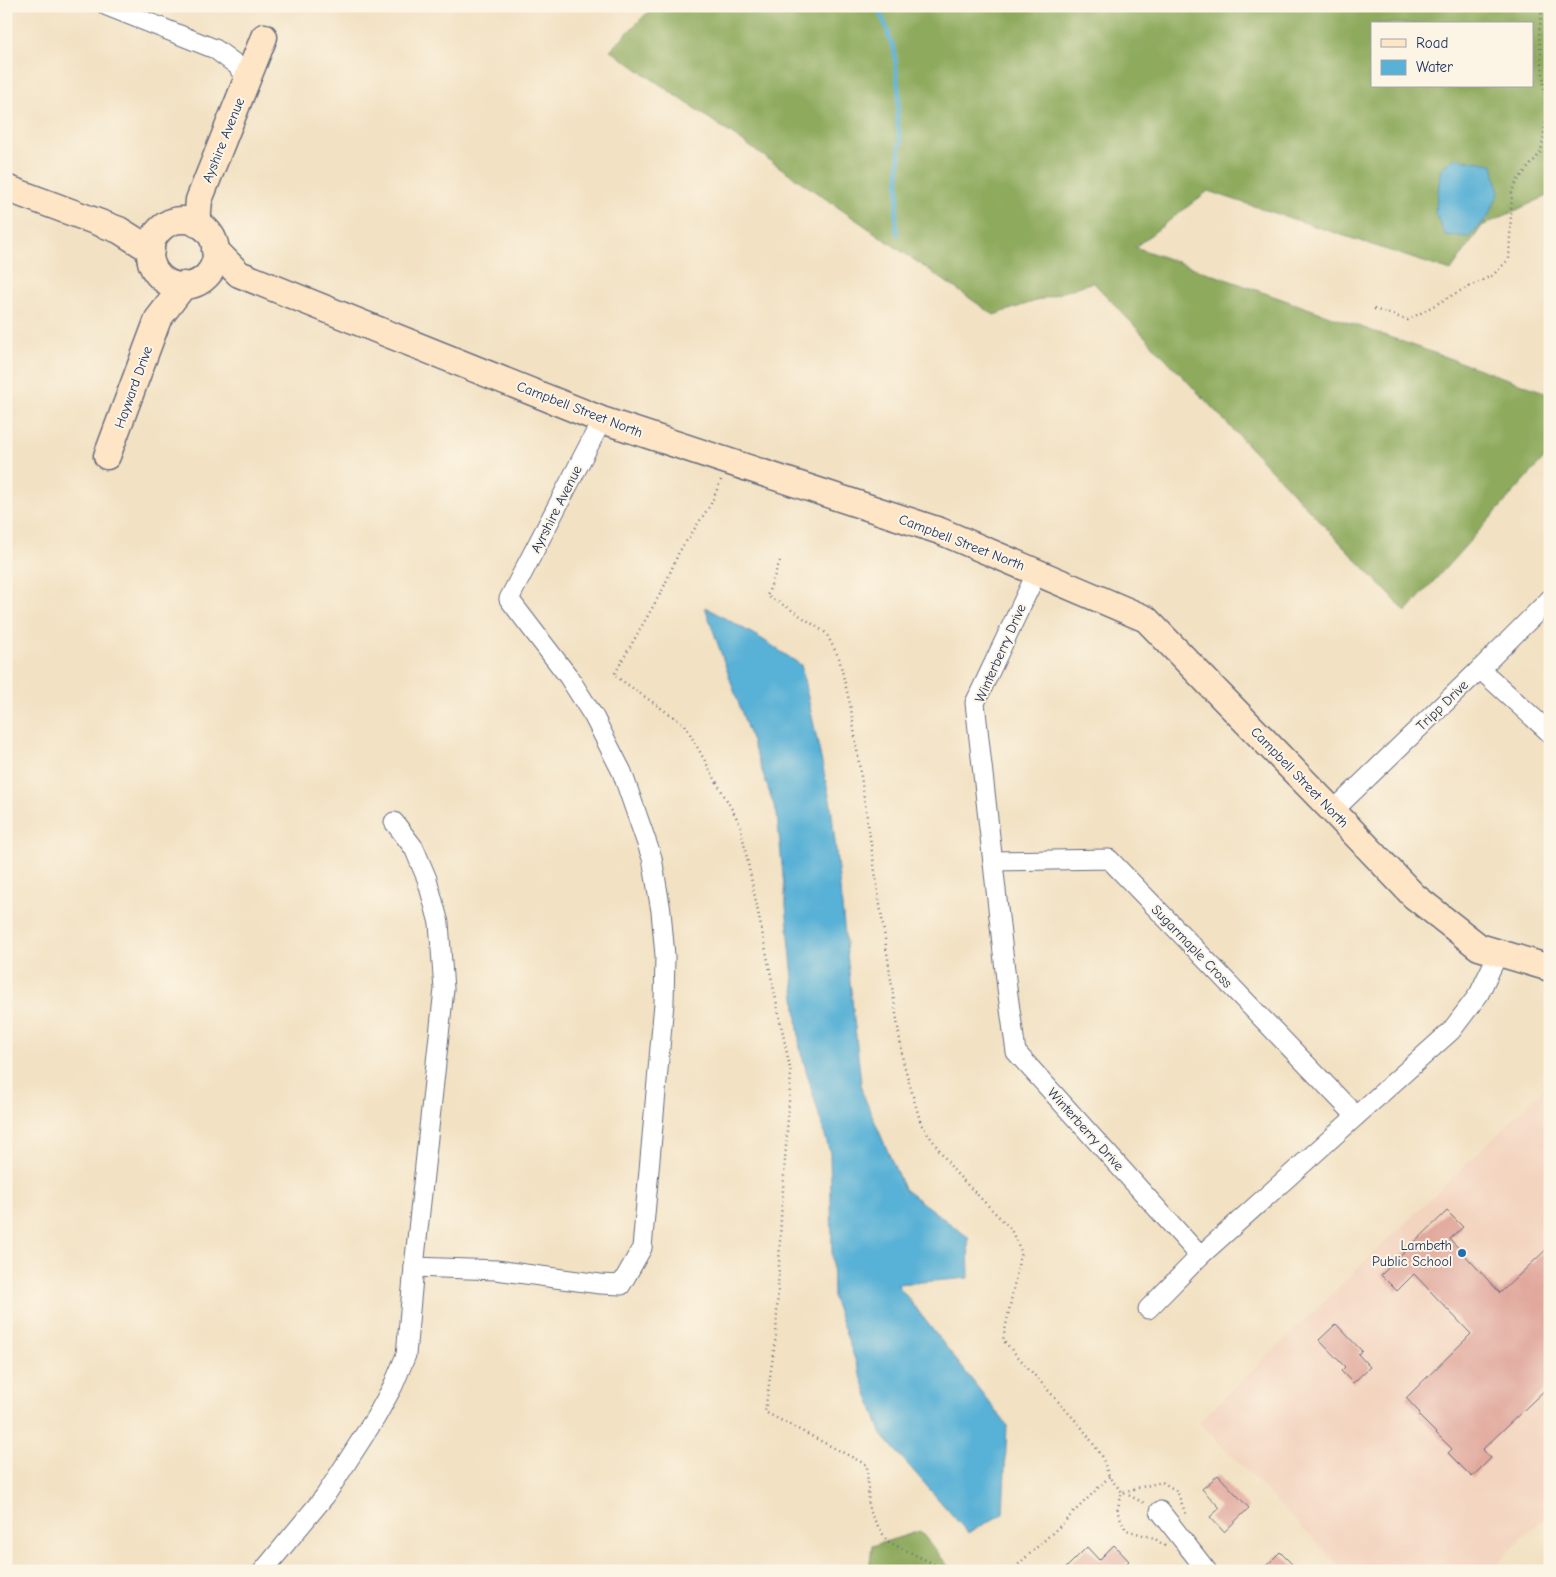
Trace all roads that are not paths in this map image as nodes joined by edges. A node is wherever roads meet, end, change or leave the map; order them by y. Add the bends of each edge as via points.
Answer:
1 (107, 6) edge
2 (261, 42) joint
3 (225, 56) junction
4 (246, 81) junction
5 (6, 188) edge
6 (177, 225) junction
7 (215, 250) junction
8 (239, 274) junction
9 (158, 275) junction
10 (194, 280) junction
11 (158, 319) junction
12 (602, 420) junction
13 (107, 456) dead end
14 (1037, 572) junction
15 (1550, 599) edge
16 (1480, 669) junction
17 (1550, 733) edge
18 (1333, 811) junction
19 (394, 822) dead end
20 (993, 861) junction
21 (1498, 954) junction
22 (1550, 968) edge
23 (1356, 1116) junction
24 (1200, 1256) junction
25 (414, 1267) junction
26 (1148, 1309) dead end
27 (1160, 1511) road end
28 (263, 1571) edge
29 (1207, 1571) edge

1 - 3 street, Ayshire Avenue via 215,49
2 - 3 street via 242,55
2 - 4 street, Ayshire Avenue
3 - 4 street, Ayshire Avenue via 238,66
4 - 6 street, Ayshire Avenue
5 - 6 street via 119,230
6 - 7 street via 203,226 215,244
6 - 9 street via 149,255
7 - 8 street, Campbell Street North
7 - 10 street via 213,265
8 - 10 street, Campbell Street North
8 - 12 street, Campbell Street North
9 - 10 street via 178,285
9 - 11 street, Hayward Drive
10 - 11 street, Hayward Drive
11 - 13 street, Hayward Drive
12 - 14 street, Campbell Street North via 940,531
12 - 25 street, Ayrshire Avenue via 509,598 568,676 594,717 622,772 652,858 665,956 664,1003 642,1248 622,1285 496,1270
14 - 18 street, Campbell Street North via 1146,619
14 - 20 street, Winterberry Drive via 975,703
15 - 16 street, Tripp Drive
16 - 17 street
16 - 18 street, Tripp Drive
18 - 21 street, Campbell Street North via 1414,896 1479,947
19 - 25 street via 414,848 427,879 439,923 444,989
20 - 23 street, Sugarmaple Cross via 1109,859
20 - 24 street, Winterberry Drive via 1016,1052
21 - 22 street, Campbell Street North
21 - 23 street via 1479,994 1451,1031
23 - 24 street
24 - 26 street
25 - 28 street via 406,1355 393,1386 325,1496
27 - 29 street

